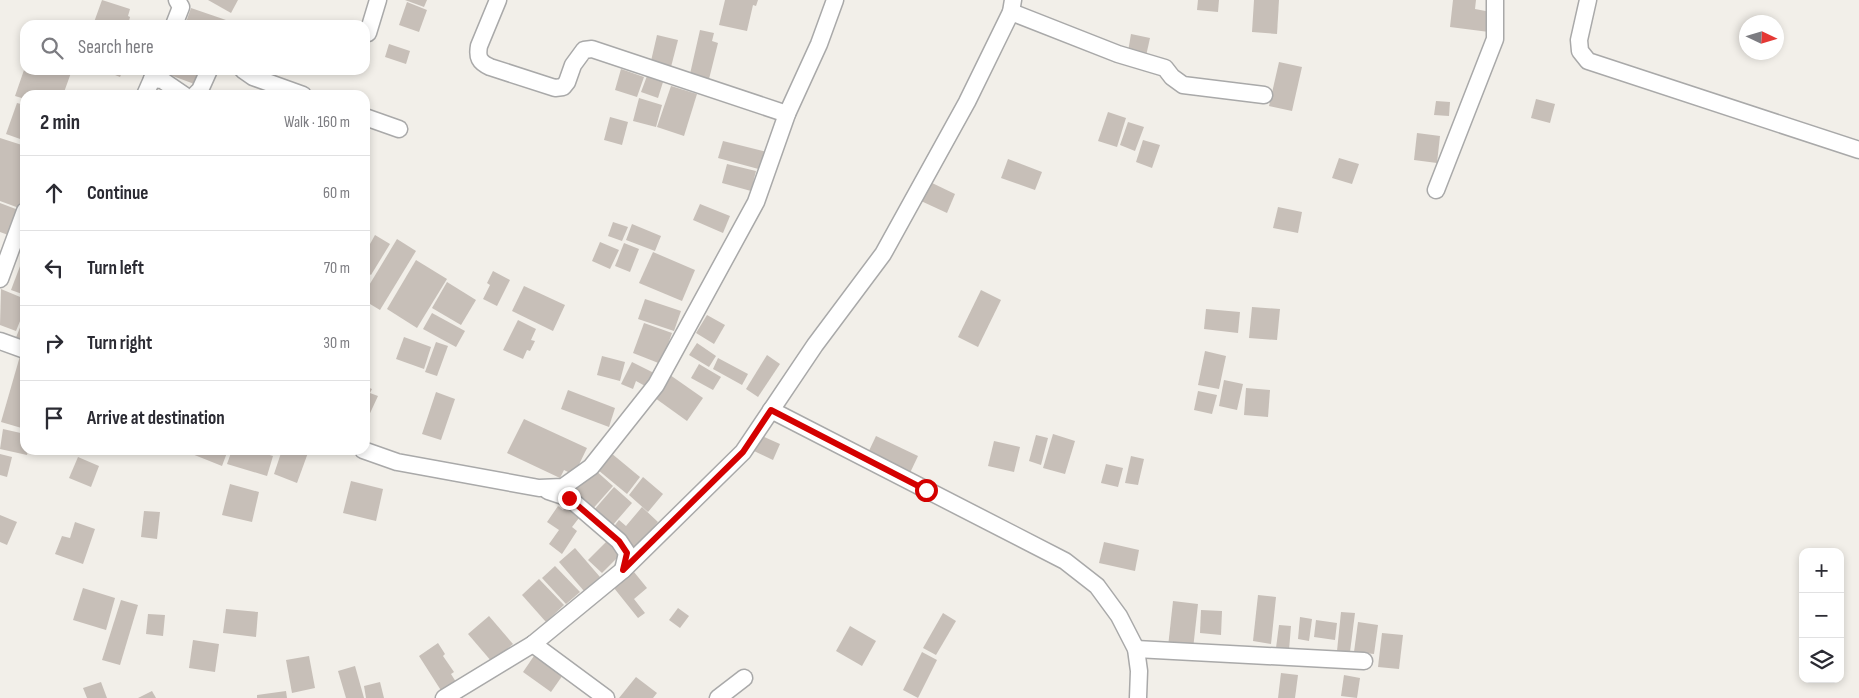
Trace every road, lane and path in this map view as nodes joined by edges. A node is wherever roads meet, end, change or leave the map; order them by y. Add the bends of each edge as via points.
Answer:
1 (177, 0) edge
2 (378, 0) edge
3 (498, 0) edge
4 (835, 0) edge
5 (1495, 0) edge
6 (1588, 0) edge
7 (1012, 6) edge
8 (176, 20) edge
9 (370, 26) edge
10 (154, 75) edge
11 (207, 75) edge
12 (250, 75) edge
13 (148, 90) edge
14 (177, 90) edge
15 (200, 90) edge
16 (290, 90) edge
17 (1264, 95) dead end
18 (786, 114) junction
19 (370, 119) edge
20 (399, 129) dead end
21 (1859, 150) edge
22 (1436, 190) dead end
23 (20, 225) edge
24 (0, 279) edge
25 (0, 341) edge
26 (20, 348) edge
27 (771, 410) junction
28 (370, 452) edge
29 (539, 488) junction
30 (623, 570) junction
31 (533, 644) junction
32 (1136, 649) junction
33 (1364, 662) dead end
34 (744, 678) dead end
35 (444, 698) edge
36 (606, 698) edge
37 (718, 698) edge
38 (1138, 698) edge

1 - 8 street via 181,8
2 - 9 street
3 - 18 street via 479,46 478,57 482,64 555,88 563,87 584,50 592,49
4 - 18 street via 819,44
5 - 22 street via 1495,39
6 - 21 street via 1579,40 1580,51 1588,61
7 - 17 street via 1118,54 1165,68 1182,85
7 - 27 street via 967,102 883,254 814,345
10 - 13 street
10 - 14 street
11 - 15 street
12 - 16 street
18 - 29 street via 756,202 656,385 591,467 563,487
19 - 20 street
23 - 24 street
25 - 26 street
27 - 30 street via 743,452
27 - 32 street via 1065,562 1097,586 1119,616
28 - 29 street via 398,462
29 - 30 street via 569,498 619,541 627,553
30 - 31 street
31 - 35 street
31 - 36 street
32 - 33 street
32 - 38 street
34 - 37 street

